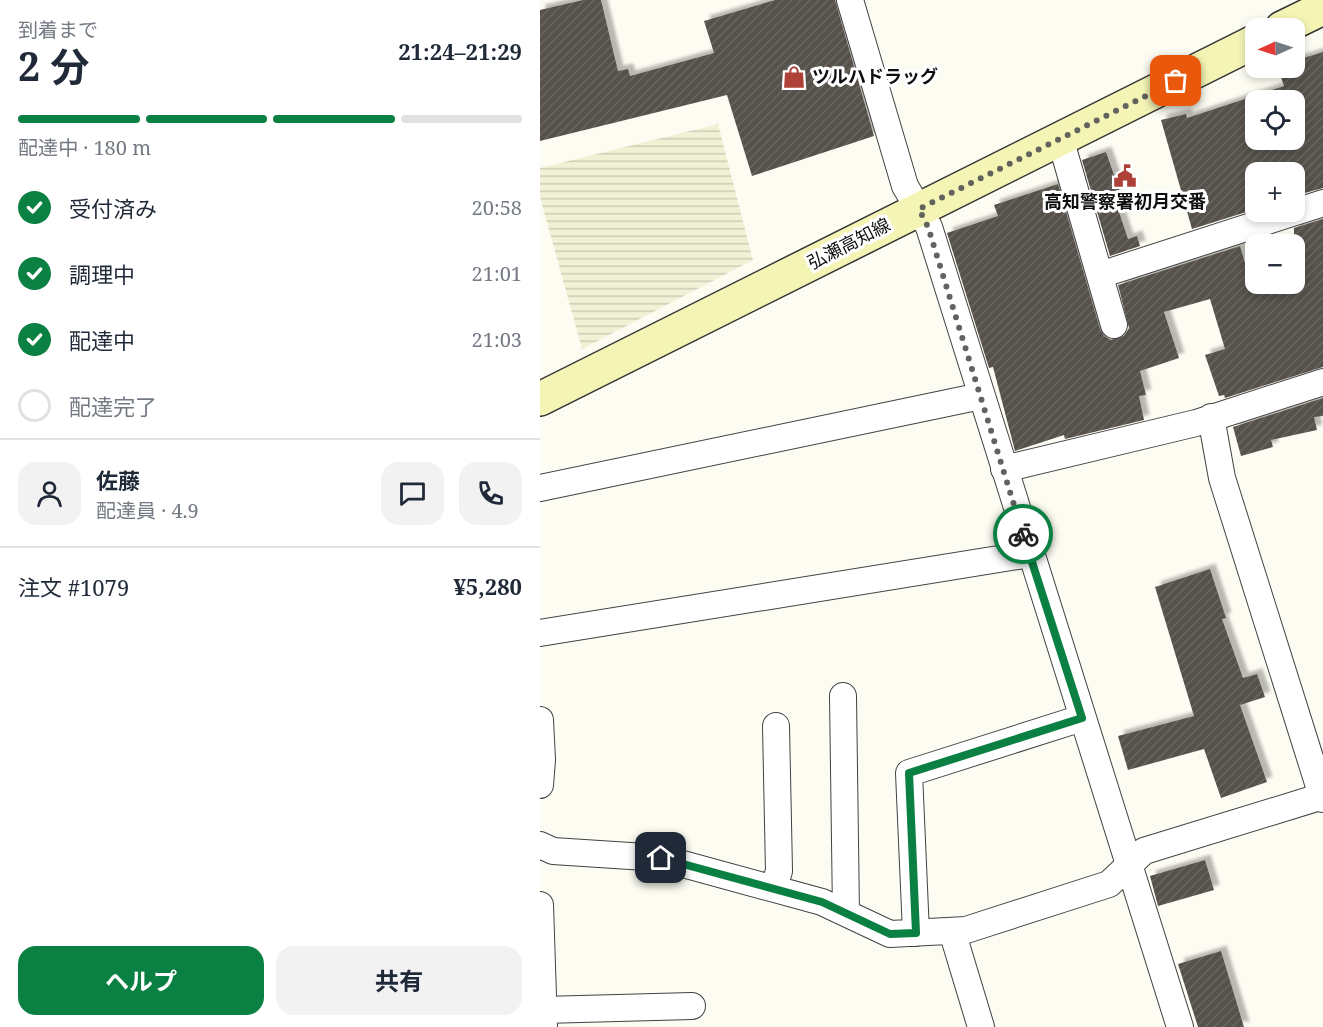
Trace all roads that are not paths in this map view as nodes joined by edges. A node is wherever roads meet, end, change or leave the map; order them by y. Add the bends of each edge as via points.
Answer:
1 (849, 0) edge
2 (1323, 9) edge
3 (1304, 18) edge
4 (1245, 46) edge
5 (1060, 138) junction
6 (1323, 203) edge
7 (919, 209) junction
8 (1100, 275) junction
9 (1114, 325) dead end
10 (1323, 382) edge
11 (981, 396) junction
12 (540, 399) edge
13 (1211, 417) junction
14 (1004, 469) junction
15 (540, 488) edge
16 (1029, 554) junction
17 (540, 633) edge
18 (843, 696) dead end
19 (1082, 718) junction
20 (540, 720) edge
21 (776, 726) dead end
22 (540, 785) edge
23 (1323, 797) edge
24 (540, 845) edge
25 (1128, 865) junction
26 (774, 887) junction
27 (540, 905) edge
28 (846, 913) junction
29 (952, 931) junction
30 (916, 933) junction
31 (541, 947) edge
32 (692, 1006) dead end
33 (543, 1019) edge
34 (981, 1027) edge
35 (1180, 1027) edge

1 - 7 street via 905,186
2 - 3 main road
4 - 5 main road, 弘瀬高知線
5 - 7 main road, 弘瀬高知線
5 - 8 street
6 - 8 street
7 - 11 street
7 - 12 main road, 弘瀬高知線
8 - 9 street
10 - 13 street
11 - 14 street
11 - 15 street
13 - 14 street
13 - 23 street via 1222,478
14 - 16 street
16 - 17 street
16 - 19 street
18 - 28 street
19 - 25 street
19 - 30 street via 909,773
20 - 22 street
21 - 26 street via 779,871
23 - 25 street via 1144,851
24 - 26 street via 553,851 661,858
25 - 29 street via 1109,884 966,930
25 - 35 street
26 - 28 street
27 - 31 street
28 - 30 street via 890,934
29 - 30 street
29 - 34 street
31 - 33 street
32 - 33 street

